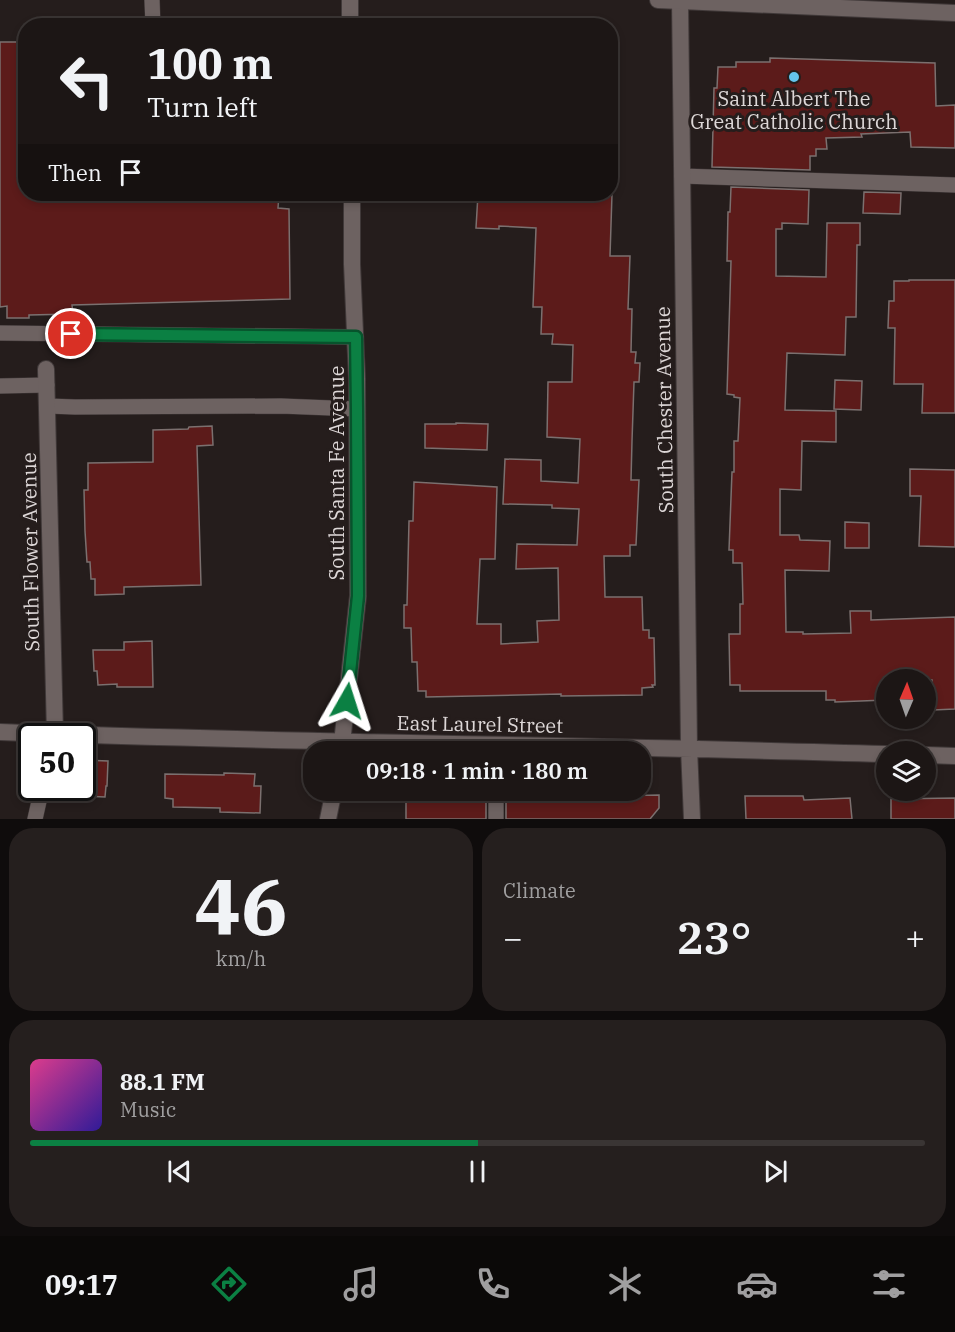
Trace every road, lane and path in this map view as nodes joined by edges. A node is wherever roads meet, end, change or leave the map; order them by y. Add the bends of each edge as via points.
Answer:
1 (152, 0) edge
2 (350, 0) edge
3 (658, 0) edge
4 (680, 0) edge
5 (955, 13) edge
6 (153, 18) edge
7 (350, 18) edge
8 (682, 176) junction
9 (955, 185) edge
10 (352, 201) edge
11 (0, 333) edge
12 (356, 337) junction
13 (47, 377) joint
14 (0, 386) edge
15 (48, 405) junction
16 (357, 409) junction
17 (55, 723) edge
18 (0, 732) edge
19 (18, 733) edge
20 (96, 737) edge
21 (343, 741) edge
22 (303, 745) edge
23 (651, 748) edge
24 (690, 748) junction
25 (876, 754) edge
26 (936, 755) edge
27 (955, 756) edge
28 (39, 801) edge
29 (332, 801) edge
30 (496, 801) edge
31 (35, 819) edge
32 (328, 819) edge
33 (496, 819) edge
34 (692, 819) edge

1 - 6 lane
2 - 7 street
3 - 4 street
4 - 5 street
4 - 8 street, South Chester Avenue
8 - 9 lane
8 - 24 street, South Chester Avenue
10 - 12 street, South Santa Fe Avenue
11 - 12 lane
12 - 16 street, South Santa Fe Avenue
13 - 14 lane
13 - 15 street, South Flower Avenue
15 - 16 lane
15 - 17 street, South Flower Avenue
16 - 21 street, South Santa Fe Avenue via 358,596
18 - 19 street, East Laurel Street
20 - 22 street, East Laurel Street
23 - 24 street, East Laurel Street
24 - 25 street, East Laurel Street
24 - 34 street, South Chester Avenue
26 - 27 street
28 - 31 lane
29 - 32 street
30 - 33 lane

